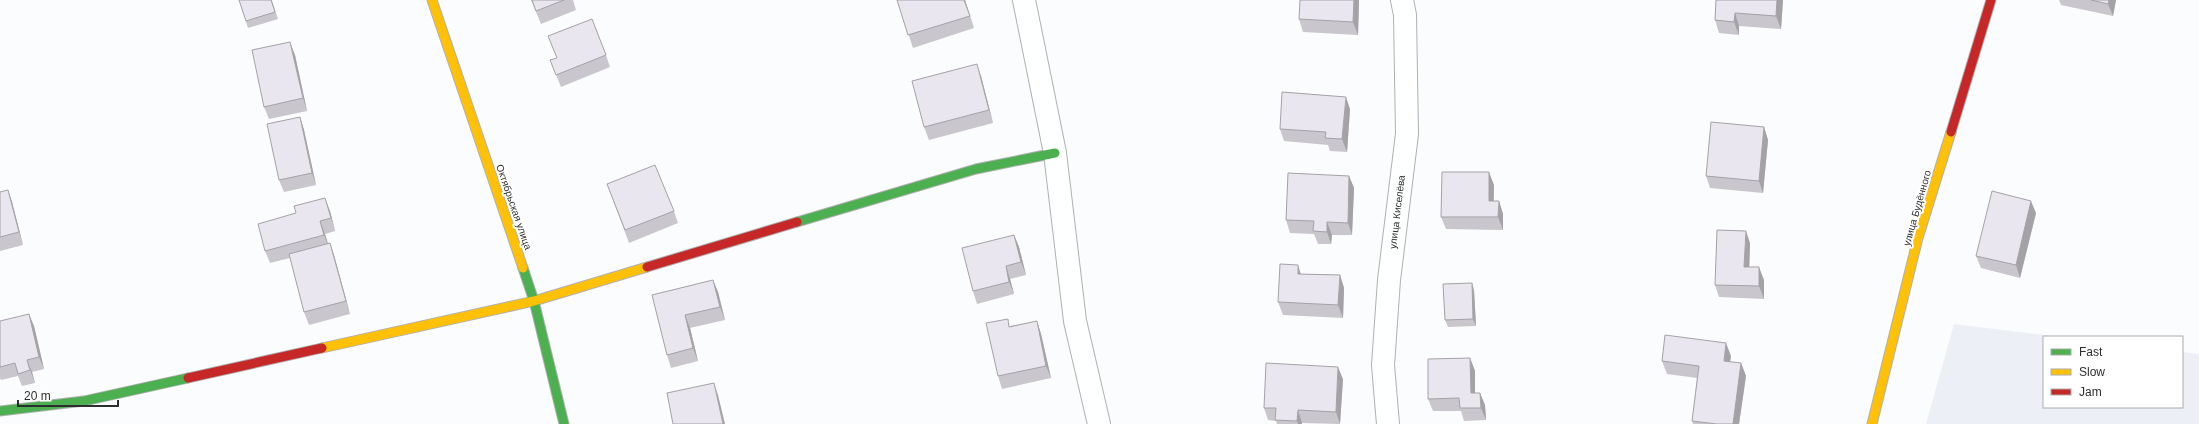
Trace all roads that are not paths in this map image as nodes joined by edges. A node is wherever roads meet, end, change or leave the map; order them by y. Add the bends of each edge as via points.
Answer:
1 (432, 0) edge
2 (1024, 0) edge
3 (1402, 0) edge
4 (1990, 0) edge
5 (1055, 154) junction
6 (534, 301) junction
7 (0, 411) edge
8 (564, 424) edge
9 (1099, 424) edge
10 (1388, 424) edge
11 (1872, 424) edge

1 - 6 street, Октябрьская улица
2 - 5 street
3 - 10 street, улица Киселёва via 1405,15 1407,134 1389,280 1383,365
4 - 11 street, улица Будённого via 1918,238
5 - 6 street via 976,169
5 - 9 street via 1075,321
6 - 7 street via 84,401
6 - 8 street, Октябрьская улица

